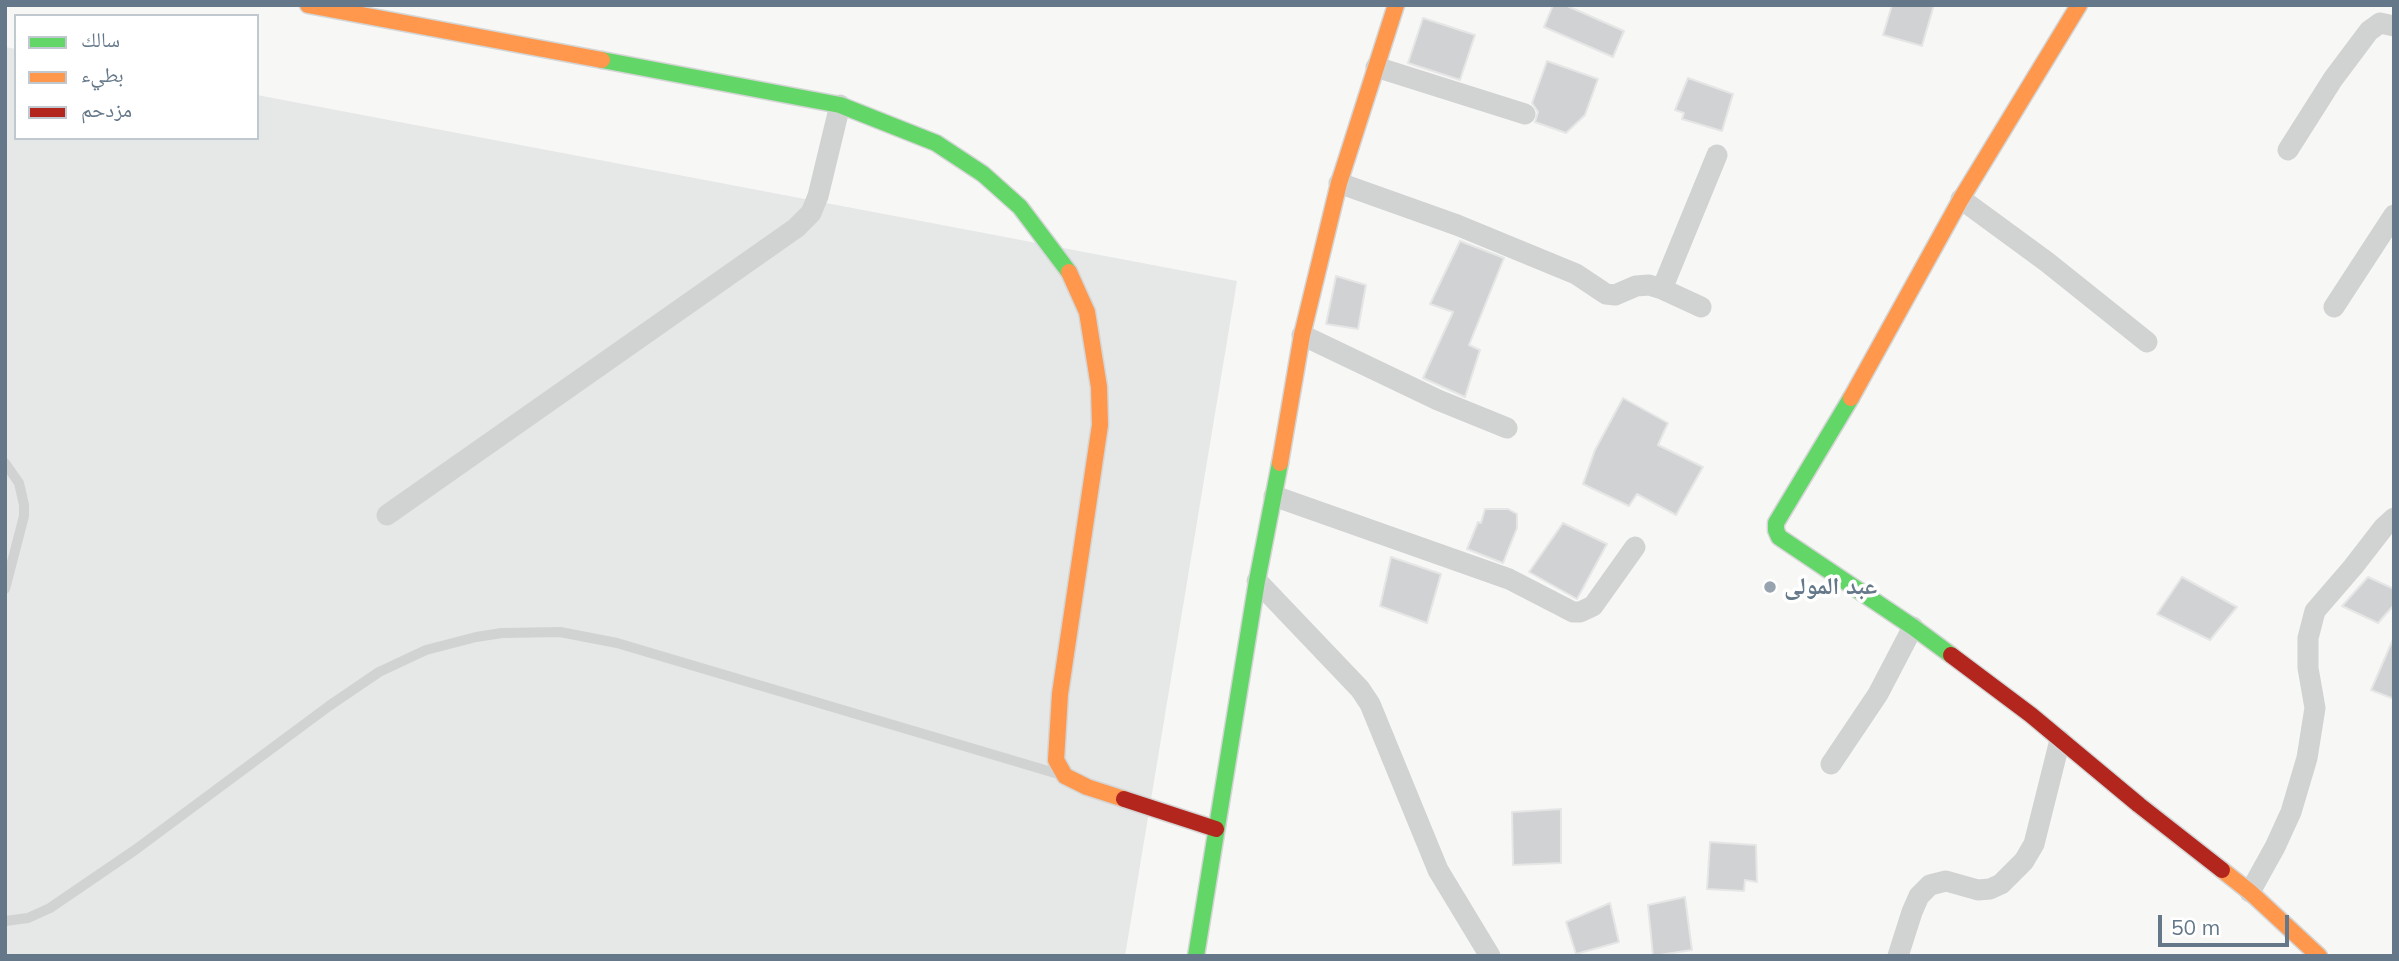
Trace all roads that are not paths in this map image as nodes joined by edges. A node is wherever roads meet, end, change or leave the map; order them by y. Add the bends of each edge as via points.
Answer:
1 (308, 5) edge
2 (1396, 5) edge
3 (2079, 5) edge
4 (2394, 26) edge
5 (1376, 67) junction
6 (840, 105) junction
7 (1525, 114) dead end
8 (2288, 150) dead end
9 (1717, 155) dead end
10 (1339, 183) junction
11 (1961, 200) junction
12 (2394, 215) edge
13 (1662, 289) junction
14 (1701, 307) dead end
15 (2334, 307) dead end
16 (1302, 335) junction
17 (2147, 342) dead end
18 (1507, 428) dead end
19 (5, 463) edge
20 (1275, 496) junction
21 (387, 515) dead end
22 (2394, 518) edge
23 (1635, 547) dead end
24 (1257, 581) junction
25 (5, 589) edge
26 (1913, 627) junction
27 (2060, 740) junction
28 (1831, 764) dead end
29 (1065, 776) junction
30 (1216, 829) junction
31 (2250, 892) junction
32 (5, 920) edge
33 (1196, 956) edge
34 (1490, 956) edge
35 (1898, 956) edge
36 (2319, 956) edge

1 - 6 street
2 - 5 street
3 - 11 street
4 - 8 street via 2380,23 2369,31
5 - 7 street
5 - 10 street
6 - 21 street via 818,196 811,213 796,228
6 - 29 street via 936,143 983,174 1020,207 1069,272 1087,312 1100,425 1060,694 1056,760
9 - 13 street
10 - 13 street via 1576,274 1606,294 1643,285
10 - 16 street
11 - 17 street
11 - 26 street via 1776,523 1779,537
12 - 15 street
13 - 14 street
16 - 18 street via 1438,401
16 - 20 street
19 - 25 lane via 19,483 24,516
20 - 23 street via 1508,579 1573,612 1593,606
20 - 24 street
22 - 31 street via 2315,611 2308,648 2315,708 2307,758 2291,812
24 - 30 street
24 - 34 street via 1370,704 1438,870
26 - 27 street
26 - 28 street via 1878,694
27 - 31 street
27 - 35 street via 2034,844 2024,862 1990,889 1946,881 1930,885 1912,912
29 - 30 street
29 - 32 lane via 617,643 560,632 502,633 426,650 379,672 50,908 28,918
30 - 33 street
31 - 36 street

